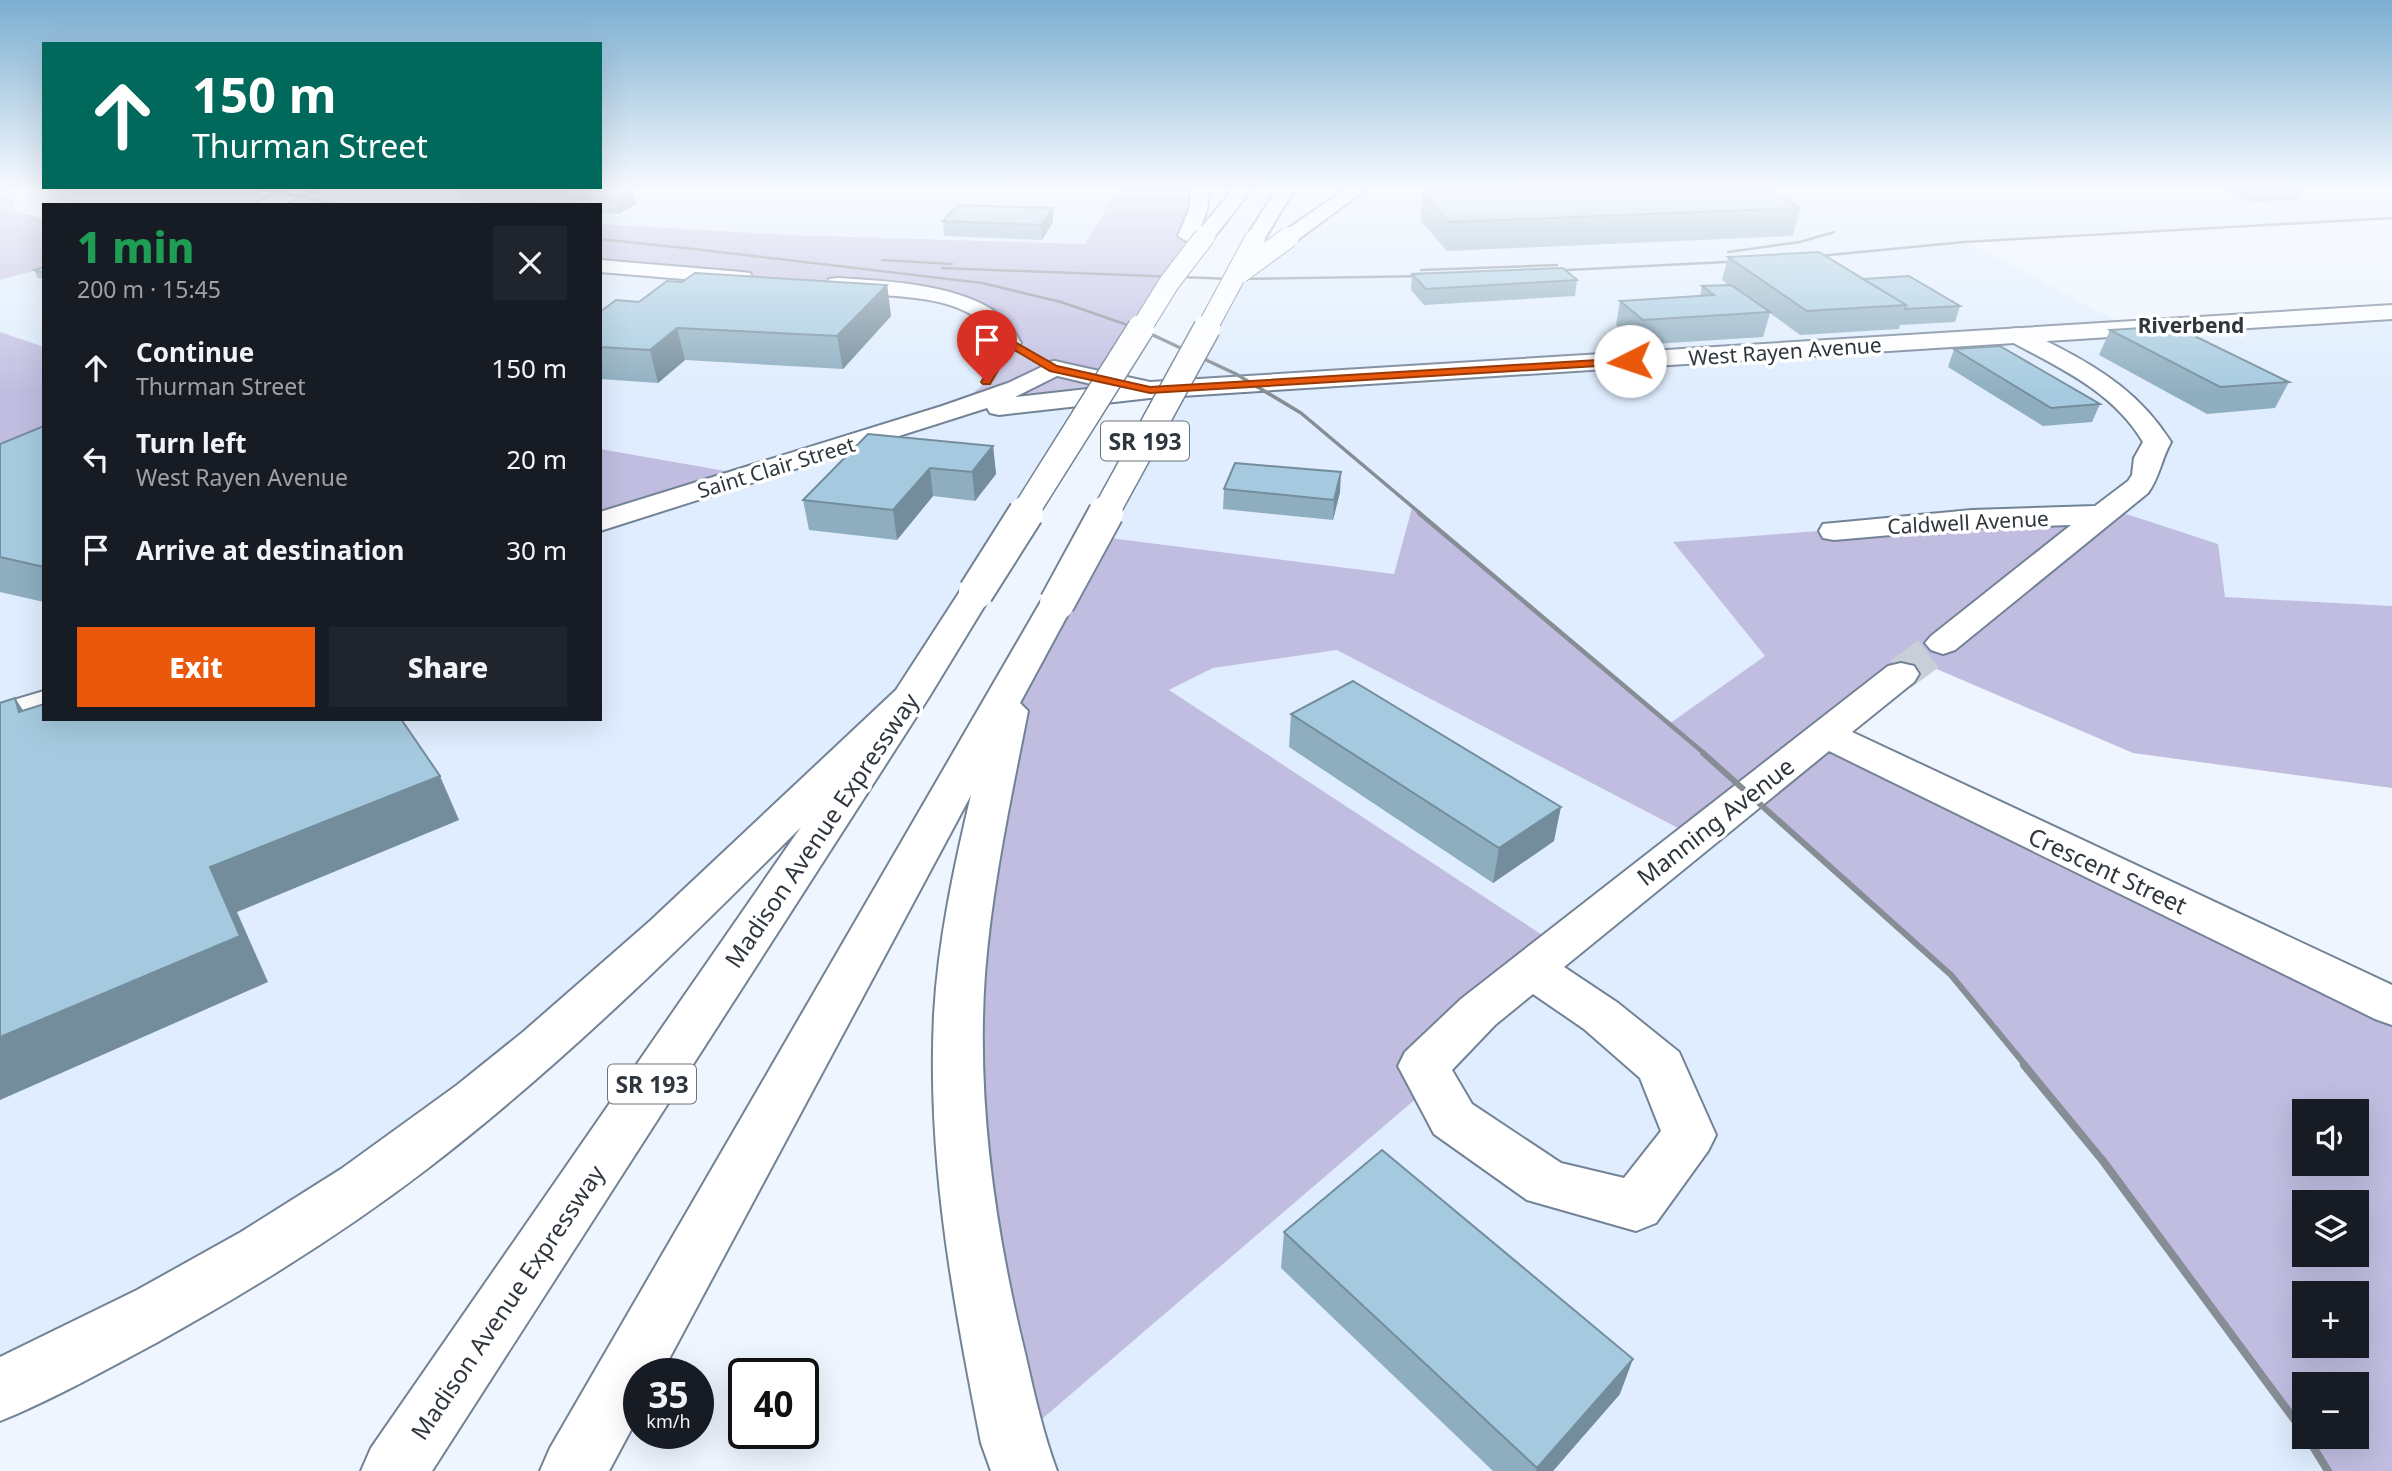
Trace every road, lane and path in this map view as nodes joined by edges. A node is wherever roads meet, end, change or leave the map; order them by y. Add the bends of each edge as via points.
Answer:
1 (1185, 256) edge
2 (1245, 256) edge
3 (1264, 256) edge
4 (602, 266) edge
5 (1232, 279) junction
6 (764, 280) edge
7 (819, 283) edge
8 (2392, 312) edge
9 (2016, 335) junction
10 (1973, 339) junction
11 (1009, 343) junction
12 (1054, 369) junction
13 (2067, 389) edge
14 (1150, 390) junction
15 (951, 412) junction
16 (2102, 515) junction
17 (612, 519) edge
18 (1835, 531) dead end
19 (1943, 642) tunnel mouth
20 (1901, 674) tunnel mouth
21 (1016, 675) junction
22 (910, 697) junction
23 (42, 703) edge
24 (0, 716) edge
25 (1824, 734) junction
26 (1531, 969) junction
27 (2392, 1006) edge
28 (0, 1390) edge
29 (394, 1471) edge
30 (573, 1471) edge
31 (1024, 1471) edge

1 - 22 main road, Madison Avenue Expressway / SR 193, bridge
2 - 5 main road, bridge
3 - 5 main road, SR 193, bridge
4 - 6 main road
5 - 21 main road, SR 193, bridge
7 - 11 main road via 888,288 947,299 994,322
8 - 9 main road, West Rayen Avenue
9 - 10 main road, West Rayen Avenue
9 - 16 main road via 2104,385 2150,427 2157,442 2138,449 2146,474 2138,487
10 - 13 main road
10 - 14 main road, West Rayen Avenue
11 - 12 main road, West Rayen Avenue
11 - 15 main road via 987,382
12 - 14 main road, West Rayen Avenue
12 - 15 main road, Saint Clair Street
14 - 15 main road, Saint Clair Street
15 - 17 main road, Saint Clair Street
16 - 18 main road, Caldwell Avenue via 1972,519
16 - 19 main road
20 - 25 main road, Manning Avenue
21 - 30 main road, SR 193
21 - 31 main road via 973,888 959,1014 962,1154 973,1247 1014,1443
22 - 28 main road via 596,1000 409,1152 190,1293
22 - 29 main road, Madison Avenue Expressway / SR 193
23 - 24 main road
25 - 26 main road, Manning Avenue
25 - 27 main road, Crescent Street
26 - 26 main road, Manning Avenue via 1423,1066 1453,1119 1546,1183 1636,1206 1689,1135 1661,1066 1601,1016

